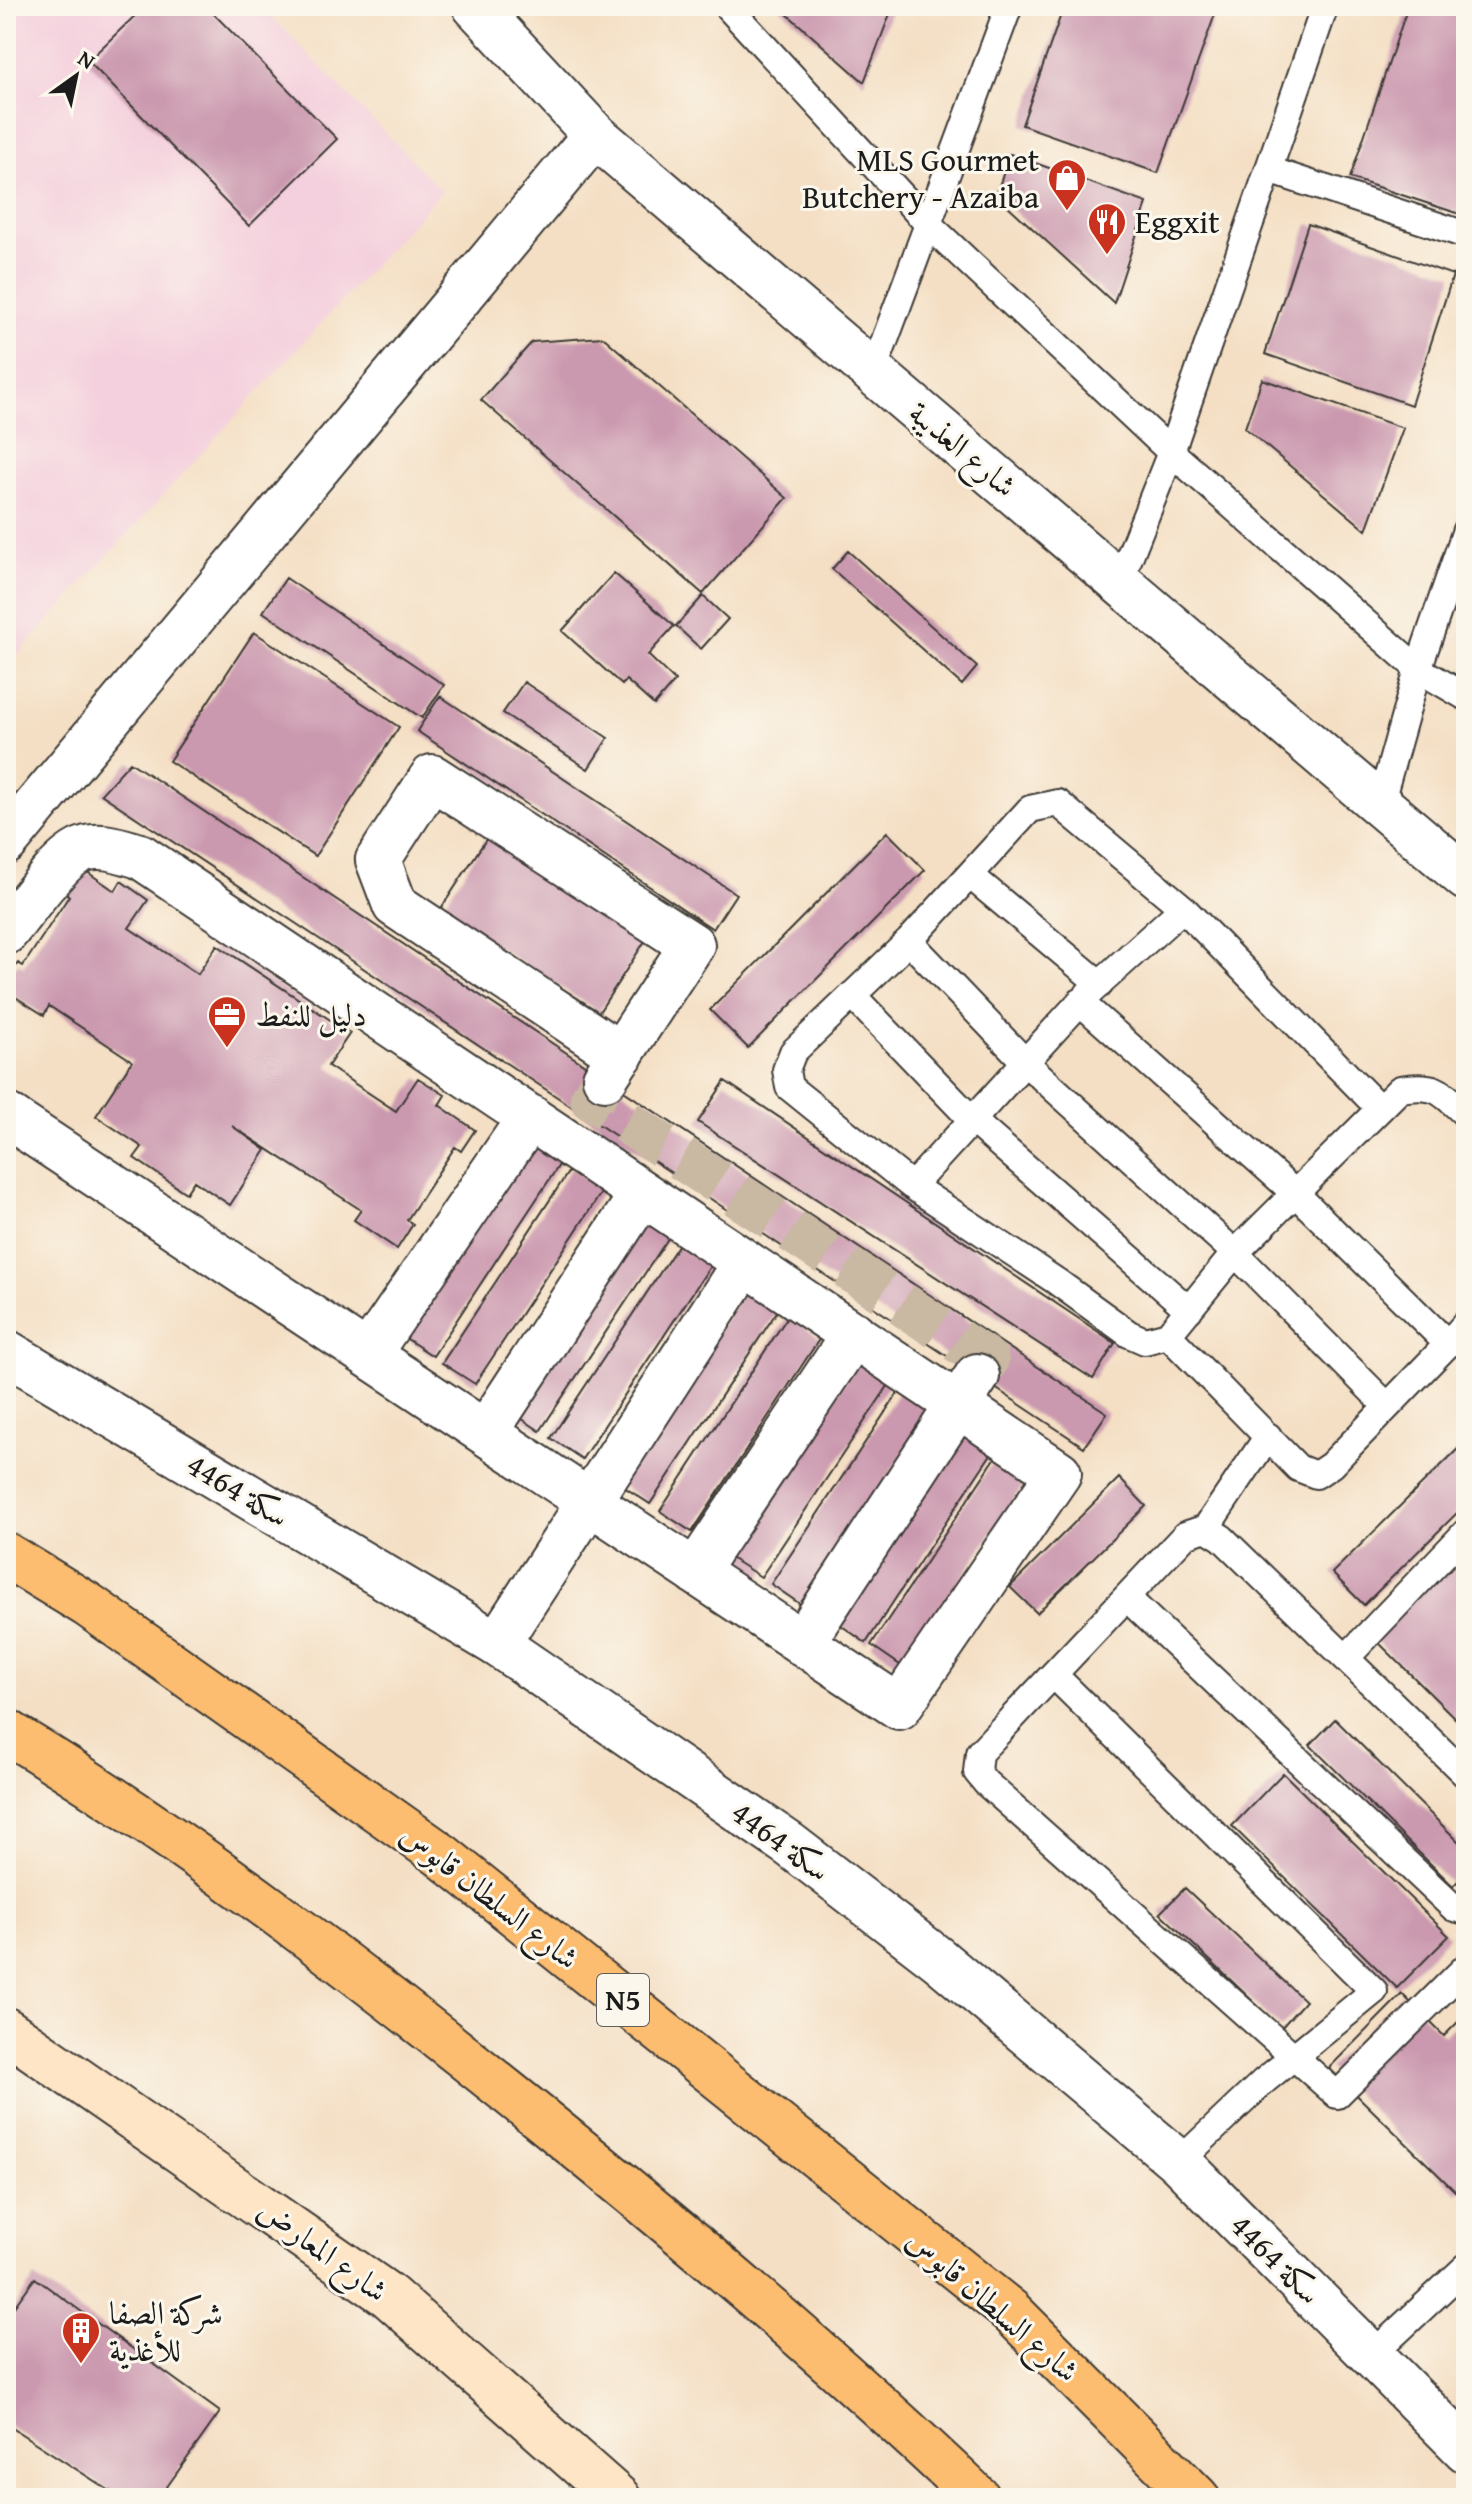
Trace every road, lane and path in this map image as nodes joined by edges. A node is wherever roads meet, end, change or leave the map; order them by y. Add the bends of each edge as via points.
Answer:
1 (475, 6) edge
2 (727, 6) edge
3 (1009, 6) edge
4 (1325, 6) edge
5 (595, 135) junction
6 (1269, 170) junction
7 (928, 224) junction
8 (1466, 235) edge
9 (873, 372) junction
10 (1171, 452) junction
11 (1466, 530) edge
12 (1119, 583) junction
13 (1418, 669) junction
14 (1466, 697) edge
15 (1380, 805) junction
16 (6, 842) edge
17 (971, 876) junction
18 (1466, 878) edge
19 (1183, 908) junction
20 (6, 932) edge
21 (909, 941) junction
22 (1100, 984) junction
23 (852, 995) junction
24 (1080, 1002) junction
25 (1027, 1064) junction
26 (613, 1067) joint
27 (1380, 1109) junction
28 (6, 1115) edge
29 (1466, 1115) edge
30 (530, 1117) junction
31 (973, 1121) junction
32 (912, 1186) junction
33 (642, 1194) junction
34 (1296, 1194) junction
35 (1235, 1253) junction
36 (745, 1262) junction
37 (1189, 1310) junction
38 (1466, 1323) edge
39 (854, 1334) junction
40 (1168, 1335) junction
41 (1448, 1344) junction
42 (6, 1352) edge
43 (369, 1353) junction
44 (967, 1391) junction
45 (1387, 1406) junction
46 (486, 1432) junction
47 (1268, 1436) junction
48 (588, 1501) junction
49 (1206, 1528) junction
50 (1466, 1532) edge
51 (6, 1555) edge
52 (695, 1572) junction
53 (1127, 1598) junction
54 (802, 1643) junction
55 (497, 1644) junction
56 (1346, 1658) junction
57 (1054, 1675) junction
58 (6, 1731) edge
59 (1466, 1775) edge
60 (1466, 1911) edge
61 (1466, 1967) edge
62 (6, 2030) edge
63 (1294, 2056) junction
64 (1179, 2162) junction
65 (1463, 2270) edge
66 (1372, 2355) junction
67 (1466, 2450) edge
68 (618, 2498) edge
69 (978, 2498) edge
70 (1197, 2498) edge

1 - 5 street, شارع العذيبة
2 - 7 lane
3 - 7 lane
4 - 6 lane
5 - 9 street, شارع العذيبة
5 - 16 street
6 - 8 lane
6 - 10 lane
7 - 9 lane
7 - 10 lane
9 - 12 street, شارع العذيبة
10 - 12 lane
10 - 13 lane
11 - 13 lane
12 - 15 street, شارع العذيبة
13 - 14 lane
13 - 15 lane
15 - 18 street, شارع العذيبة
17 - 19 lane via 1030,809 1058,803
17 - 21 lane
17 - 22 lane
19 - 22 lane
19 - 27 lane
20 - 30 street via 83,849 111,847 140,856
21 - 23 lane
21 - 25 lane
22 - 24 lane
23 - 31 lane
23 - 32 lane via 793,1052 786,1070 789,1087
24 - 25 lane
24 - 34 lane
25 - 31 lane
25 - 35 lane
26 - 26 street via 692,945 432,777 378,860 395,905
27 - 29 lane via 1400,1089 1419,1086 1438,1088
27 - 34 lane
28 - 43 street
30 - 33 street
30 - 43 street
31 - 32 lane
31 - 37 lane
32 - 40 lane via 1129,1334 1145,1341
33 - 36 street
33 - 46 street
34 - 35 lane
34 - 41 lane
35 - 37 lane
35 - 45 lane
36 - 39 street
36 - 48 street
37 - 40 lane
38 - 41 lane
39 - 44 street
39 - 52 street
40 - 47 lane
41 - 45 lane
42 - 55 street, سكة 4464
43 - 46 street
44 - 54 street
44 - 54 street via 1059,1473 899,1707
45 - 47 lane via 1316,1475 1298,1468
46 - 48 street
47 - 49 lane
48 - 52 street
48 - 55 street
49 - 53 lane via 1185,1535
49 - 56 lane
50 - 56 lane
51 - 70 highway, شارع السلطان قابوس / N5 via 88,1605 441,1855 1010,2311
52 - 54 street
53 - 57 lane
53 - 60 lane via 1454,1908
55 - 64 street, سكة 4464 via 790,1845 938,1959
56 - 59 lane
57 - 63 lane via 1374,1991
57 - 63 lane via 979,1753 977,1772
58 - 69 highway via 366,1977 667,2221
61 - 63 lane via 1337,2095
62 - 68 main road, شارع المعارض via 389,2296
63 - 64 lane
64 - 66 street, سكة 4464
65 - 66 lane
66 - 67 street, سكة 4464

